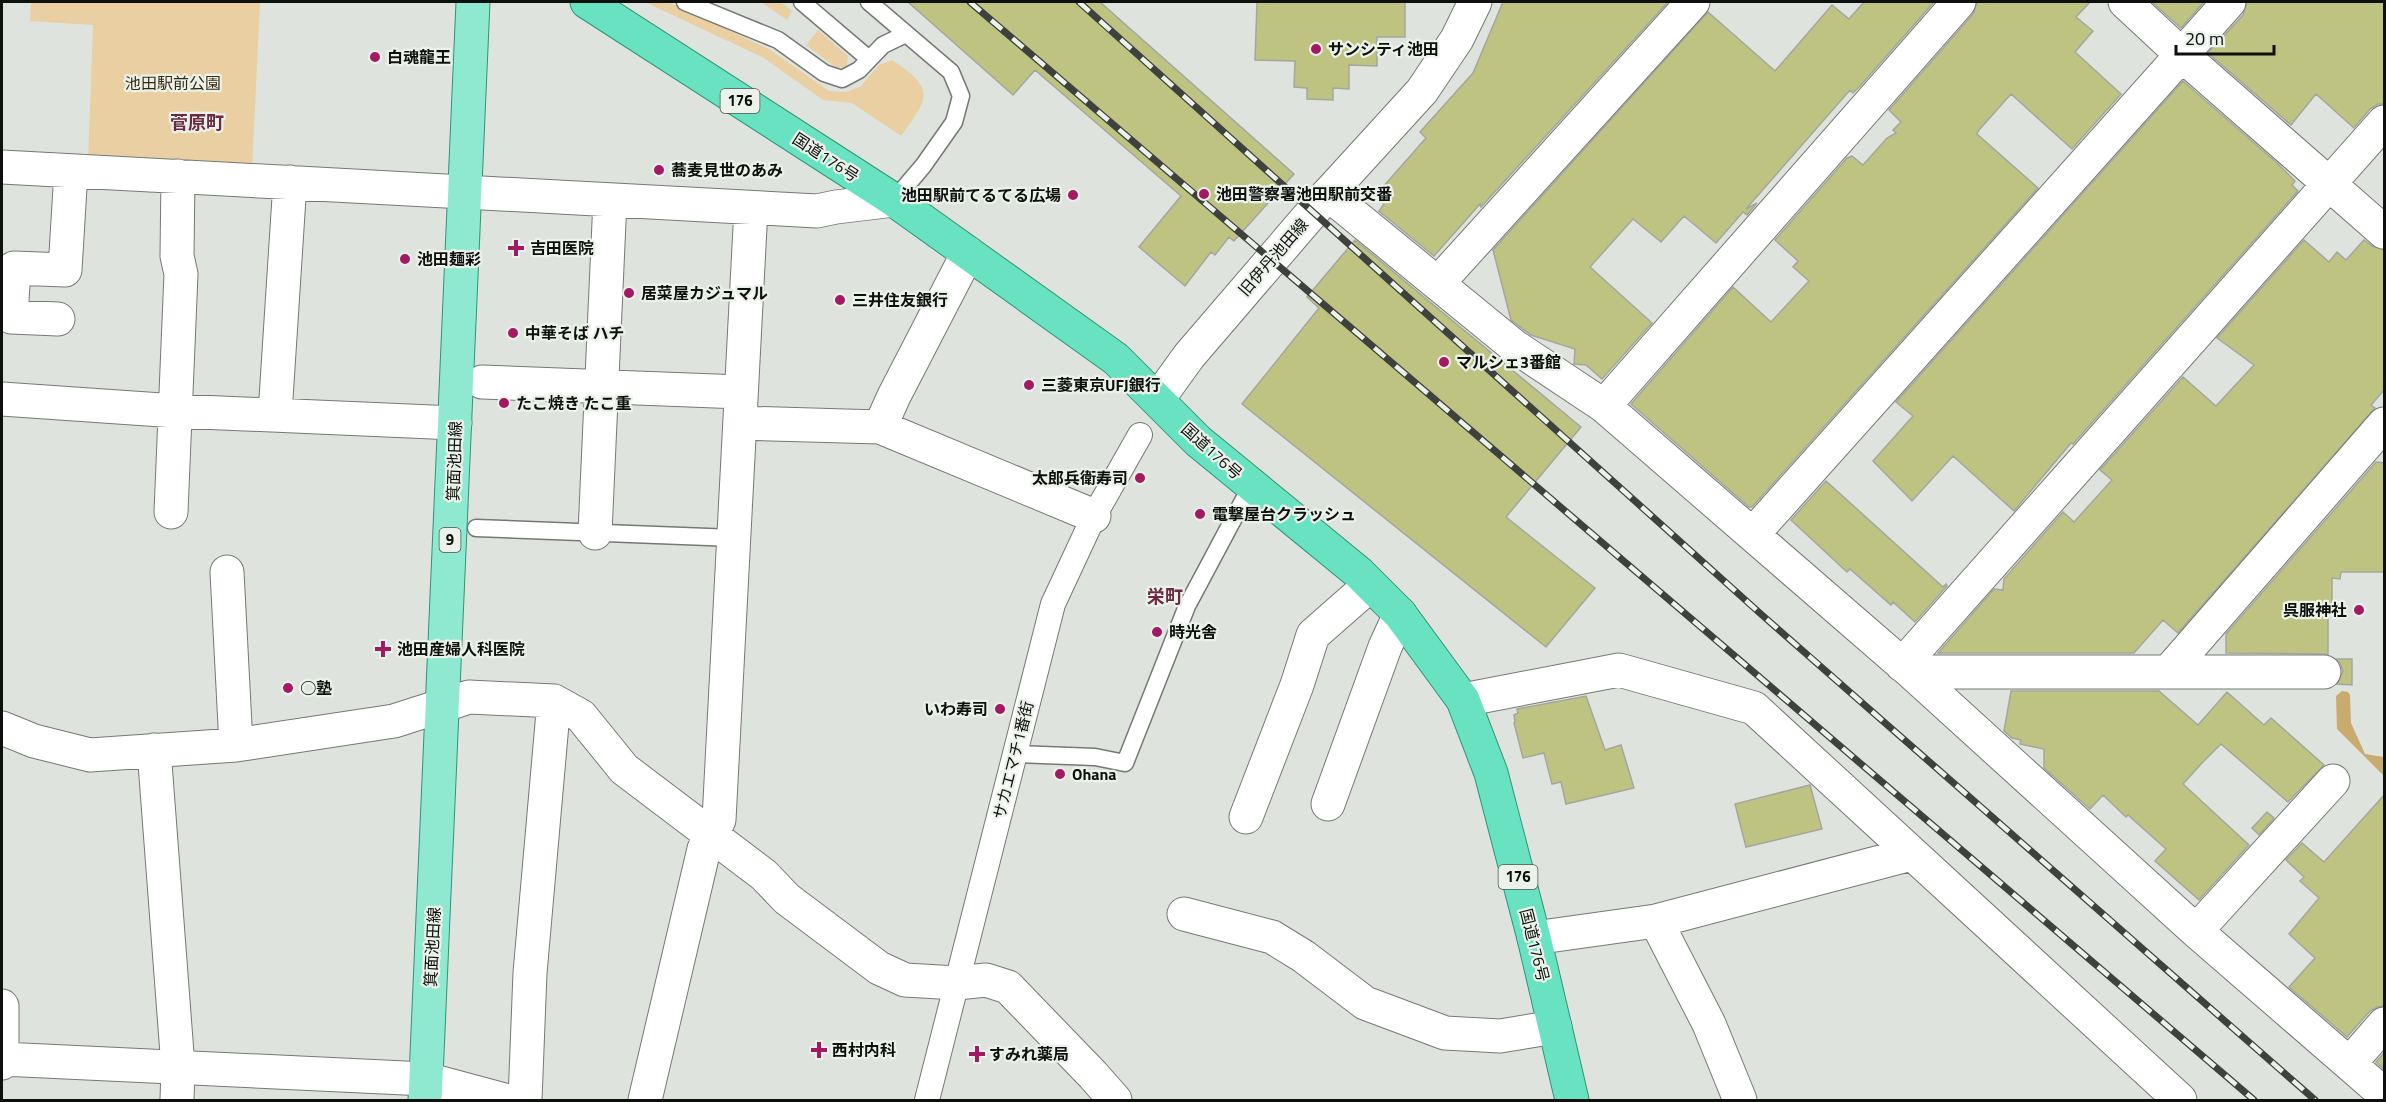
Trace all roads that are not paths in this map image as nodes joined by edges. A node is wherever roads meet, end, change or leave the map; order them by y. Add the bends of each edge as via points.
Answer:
1 (473, 2) edge
2 (587, 2) edge
3 (685, 2) edge
4 (802, 2) edge
5 (869, 2) edge
6 (1475, 2) edge
7 (1693, 2) edge
8 (1959, 2) edge
9 (2125, 2) edge
10 (2229, 2) edge
11 (906, 34) junction
12 (2182, 55) junction
13 (869, 59) junction
14 (2385, 122) edge
15 (2, 167) edge
16 (71, 171) junction
17 (178, 176) junction
18 (290, 182) junction
19 (2329, 184) junction
20 (466, 192) junction
21 (1328, 194) junction
22 (610, 200) junction
23 (894, 200) junction
24 (751, 207) junction
25 (2385, 232) edge
26 (968, 253) junction
27 (1438, 283) junction
28 (58, 319) dead end
29 (482, 382) dead end
30 (602, 386) junction
31 (2, 399) edge
32 (1158, 399) junction
33 (1604, 406) junction
34 (741, 407) junction
35 (176, 411) junction
36 (275, 414) junction
37 (455, 423) junction
38 (2385, 424) edge
39 (880, 427) junction
40 (1140, 435) dead end
41 (1251, 486) junction
42 (171, 512) dead end
43 (1094, 516) junction
44 (476, 528) dead end
45 (595, 533) junction
46 (1753, 534) junction
47 (734, 538) junction
48 (226, 572) dead end
49 (1370, 585) junction
50 (1400, 614) junction
51 (1906, 669) junction
52 (2169, 671) junction
53 (2324, 672) dead end
54 (1463, 700) junction
55 (554, 701) junction
56 (443, 705) junction
57 (2, 728) edge
58 (236, 745) junction
59 (154, 750) junction
60 (1015, 754) junction
61 (2333, 781) dead end
62 (1329, 804) dead end
63 (1246, 817) dead end
64 (711, 835) junction
65 (1911, 854) junction
66 (1184, 914) dead end
67 (1656, 921) junction
68 (2196, 931) junction
69 (1534, 938) junction
70 (957, 983) junction
71 (2, 1006) edge
72 (2385, 1024) edge
73 (1554, 1027) junction
74 (2, 1059) edge
75 (2, 1063) edge
76 (2350, 1063) junction
77 (178, 1067) junction
78 (425, 1090) edge
79 (2385, 1094) edge
80 (177, 1101) edge
81 (504, 1101) edge
82 (525, 1101) edge
83 (645, 1101) edge
84 (927, 1101) edge
85 (1115, 1101) edge
86 (1572, 1101) edge
87 (1740, 1101) edge
88 (2180, 1101) edge

1 - 20 main road, 箕面池田線 / 9
2 - 23 highway, 国道176号 / 176
3 - 13 lane via 778,39 824,73 842,80
4 - 13 lane
5 - 11 lane
6 - 21 street, 旧伊丹池田線 via 1457,39 1422,91
7 - 27 street
8 - 33 street
9 - 12 street
10 - 12 street
11 - 13 lane via 883,45
11 - 23 lane via 951,72 962,96 954,122
12 - 19 street
12 - 46 street
14 - 19 street
15 - 16 street
16 - 17 street
16 - 28 street via 64,270 14,268 11,317
17 - 18 street
17 - 35 street via 177,256 181,274
18 - 20 street
18 - 36 street
19 - 25 street
19 - 51 street
20 - 22 street
20 - 37 main road, 箕面池田線 / 9
21 - 27 street
21 - 32 street, 旧伊丹池田線 via 1189,356
22 - 24 street
22 - 30 street
23 - 24 street via 817,212
23 - 26 highway, 国道176号 / 176
24 - 34 street
26 - 32 highway, 国道176号 / 176 via 1116,359
26 - 39 street
27 - 33 street via 1514,346
29 - 30 street
30 - 34 street
30 - 45 street
31 - 35 street
32 - 41 highway, 国道176号 / 176 via 1198,441
33 - 46 street
34 - 39 street
34 - 47 street
35 - 36 street
35 - 42 street
36 - 37 street
37 - 56 main road, 箕面池田線 / 9
38 - 52 street
39 - 43 street
40 - 43 street, サカエマチ1番街
41 - 49 highway, 国道176号 / 176
41 - 60 lane via 1187,606 1125,763 1095,757
43 - 60 street, サカエマチ1番街 via 1053,604
44 - 45 lane
45 - 47 lane
46 - 51 street
47 - 64 street via 719,820
48 - 58 street
49 - 50 highway, 国道176号 / 176
49 - 63 street via 1313,635
50 - 54 highway, 国道176号 / 176
50 - 62 street
51 - 52 street
51 - 68 street
52 - 53 street
54 - 65 street via 1619,670 1754,708
54 - 69 highway, 国道176号 / 176 via 1491,774
55 - 56 street via 469,698
55 - 64 street via 581,716 624,769
55 - 82 street via 530,974
56 - 58 street via 394,721
56 - 78 main road, 箕面池田線 / 9
57 - 59 street via 34,741 90,755
58 - 59 street
59 - 77 street
60 - 70 street, サカエマチ1番街
61 - 68 street
64 - 70 street via 764,875 787,899 879,968 905,980
64 - 83 street via 704,849
65 - 67 street
65 - 88 street
66 - 73 street via 1272,938 1303,956 1365,1003 1445,1033 1500,1036
67 - 69 street
67 - 87 street via 1709,1024
68 - 76 street
69 - 73 highway, 国道176号 / 176
70 - 84 street, サカエマチ1番街
70 - 85 street via 986,980 1008,987
71 - 74 street
72 - 76 street
73 - 86 highway, 国道176号 / 176
74 - 75 street
74 - 77 street
76 - 79 street
77 - 78 street
77 - 80 street
78 - 81 street

